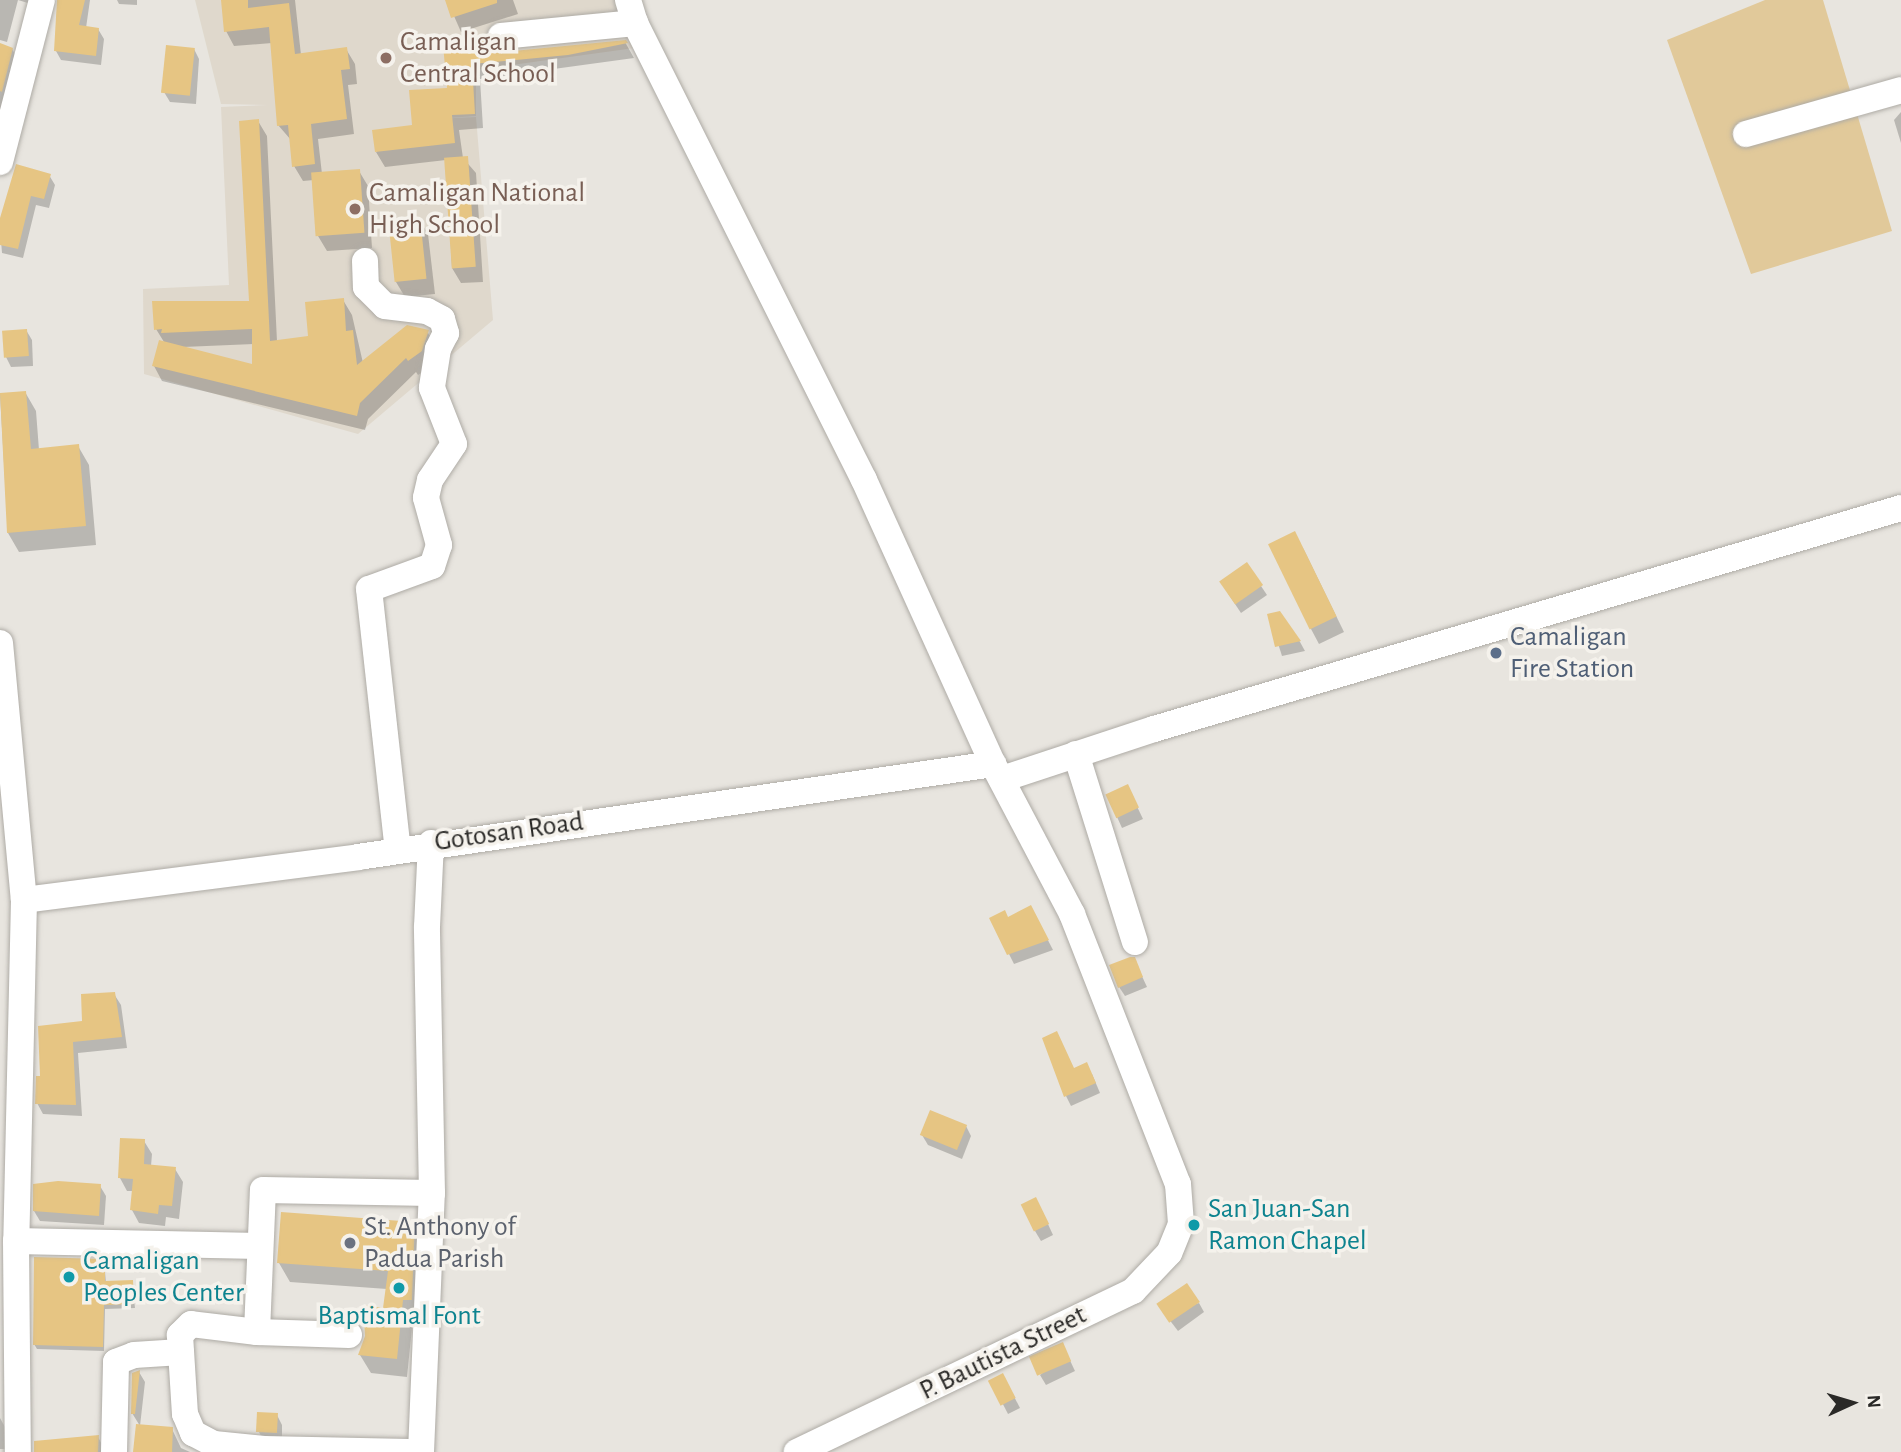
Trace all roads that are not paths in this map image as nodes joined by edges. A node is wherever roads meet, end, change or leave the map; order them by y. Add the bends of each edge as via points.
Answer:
1 (41, 0) edge
2 (631, 12) edge
3 (501, 36) dead end
4 (1901, 90) edge
5 (1746, 134) dead end
6 (0, 162) edge
7 (365, 261) dead end
8 (1901, 508) edge
9 (0, 643) edge
10 (1076, 754) junction
11 (998, 771) junction
12 (430, 843) junction
13 (398, 850) junction
14 (24, 900) junction
15 (1135, 942) dead end
16 (432, 1193) junction
17 (259, 1246) junction
18 (10, 1251) edge
19 (257, 1332) junction
20 (349, 1335) dead end
21 (181, 1352) junction
22 (18, 1452) edge
23 (114, 1452) edge
24 (408, 1452) edge
25 (421, 1452) edge
26 (797, 1452) edge

1 - 6 street
2 - 3 street
2 - 11 street via 864,480
4 - 5 street
7 - 13 street via 366,288 385,306 427,311 442,318 446,333 438,349 432,388 454,444 430,480 426,498 439,545 432,566 369,589
8 - 10 street, Gotosan Road
9 - 14 street
10 - 11 street, Gotosan Road
10 - 15 street
11 - 12 street, Gotosan Road
11 - 26 street, P. Bautista Street via 1072,914 1178,1184 1181,1224 1169,1253 1133,1291
12 - 13 street, Gotosan Road
12 - 16 street
13 - 14 street, Gotosan Road
14 - 18 street
16 - 17 street via 263,1190
16 - 25 street
17 - 18 street
17 - 19 street
18 - 22 street
19 - 20 street
19 - 21 street via 191,1324 180,1335
21 - 23 street via 134,1355 116,1362
21 - 24 street via 185,1414 192,1433 214,1444

